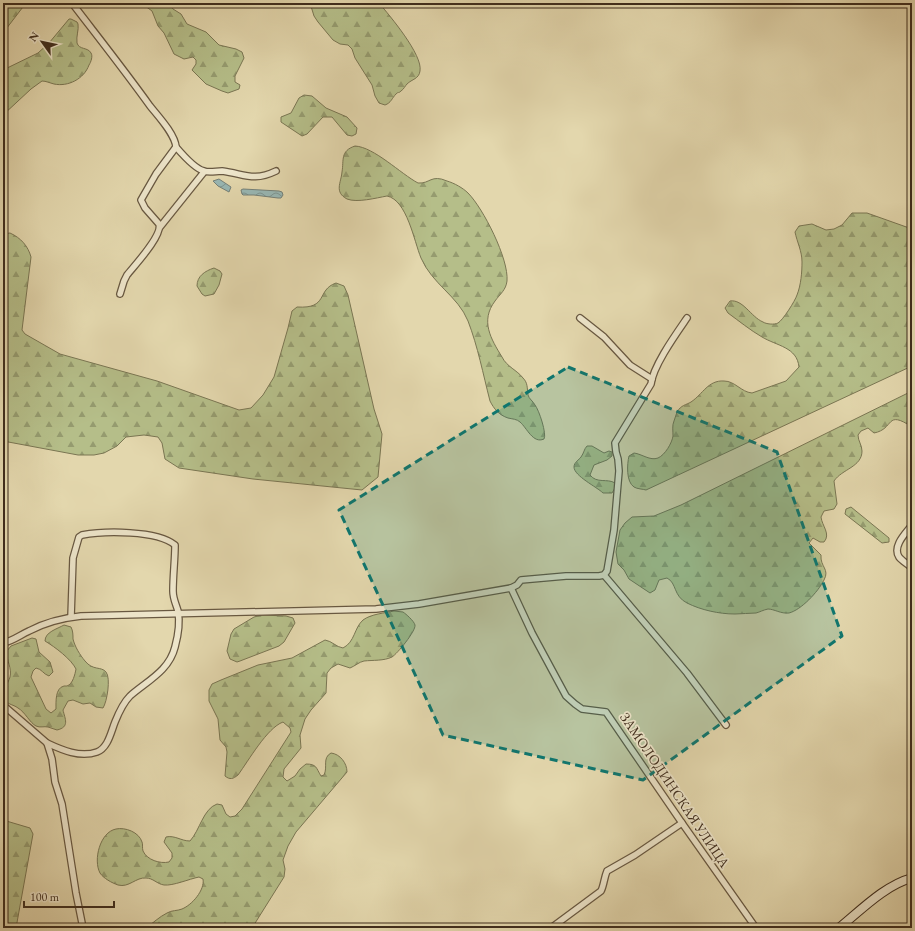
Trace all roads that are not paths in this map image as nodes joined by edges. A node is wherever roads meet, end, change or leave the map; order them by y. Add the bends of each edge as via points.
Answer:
1 (72, 3) edge
2 (176, 146) junction
3 (276, 171) dead end
4 (204, 172) junction
5 (160, 227) junction
6 (120, 294) dead end
7 (580, 318) dead end
8 (687, 318) dead end
9 (652, 379) junction
10 (912, 525) edge
11 (912, 568) edge
12 (604, 575) junction
13 (511, 588) junction
14 (178, 613) junction
15 (71, 617) junction
16 (3, 643) edge
17 (3, 705) edge
18 (726, 725) dead end
19 (47, 743) junction
20 (682, 823) junction
21 (912, 878) edge
22 (83, 928) edge
23 (551, 928) edge
24 (756, 928) edge
25 (839, 928) edge

1 - 2 street via 168,130
2 - 4 street
2 - 5 street via 141,200
3 - 4 street via 253,178 223,171
4 - 5 street
5 - 6 street via 153,241 127,275
7 - 9 street via 604,337 630,365
8 - 9 street
9 - 12 street via 615,443 619,465 617,500 612,548
10 - 11 street via 898,545 897,551
12 - 13 street via 535,578 521,580
12 - 18 street via 687,673
13 - 14 street via 419,604 369,609
13 - 20 street, ЗАМОЛОДИНСКАЯ УЛИЦА via 566,696 582,709 606,712
14 - 15 street
14 - 15 street via 173,596 175,545 162,538 121,532 85,534 79,537 73,558
14 - 19 street via 177,637 172,656 163,669 130,696 122,706 104,747 98,752 78,754
15 - 16 street via 48,622
17 - 19 street
19 - 22 street via 62,804
20 - 23 street via 607,871 601,891
20 - 24 street, ЗАМОЛОДИНСКАЯ УЛИЦА
21 - 25 street via 886,890

